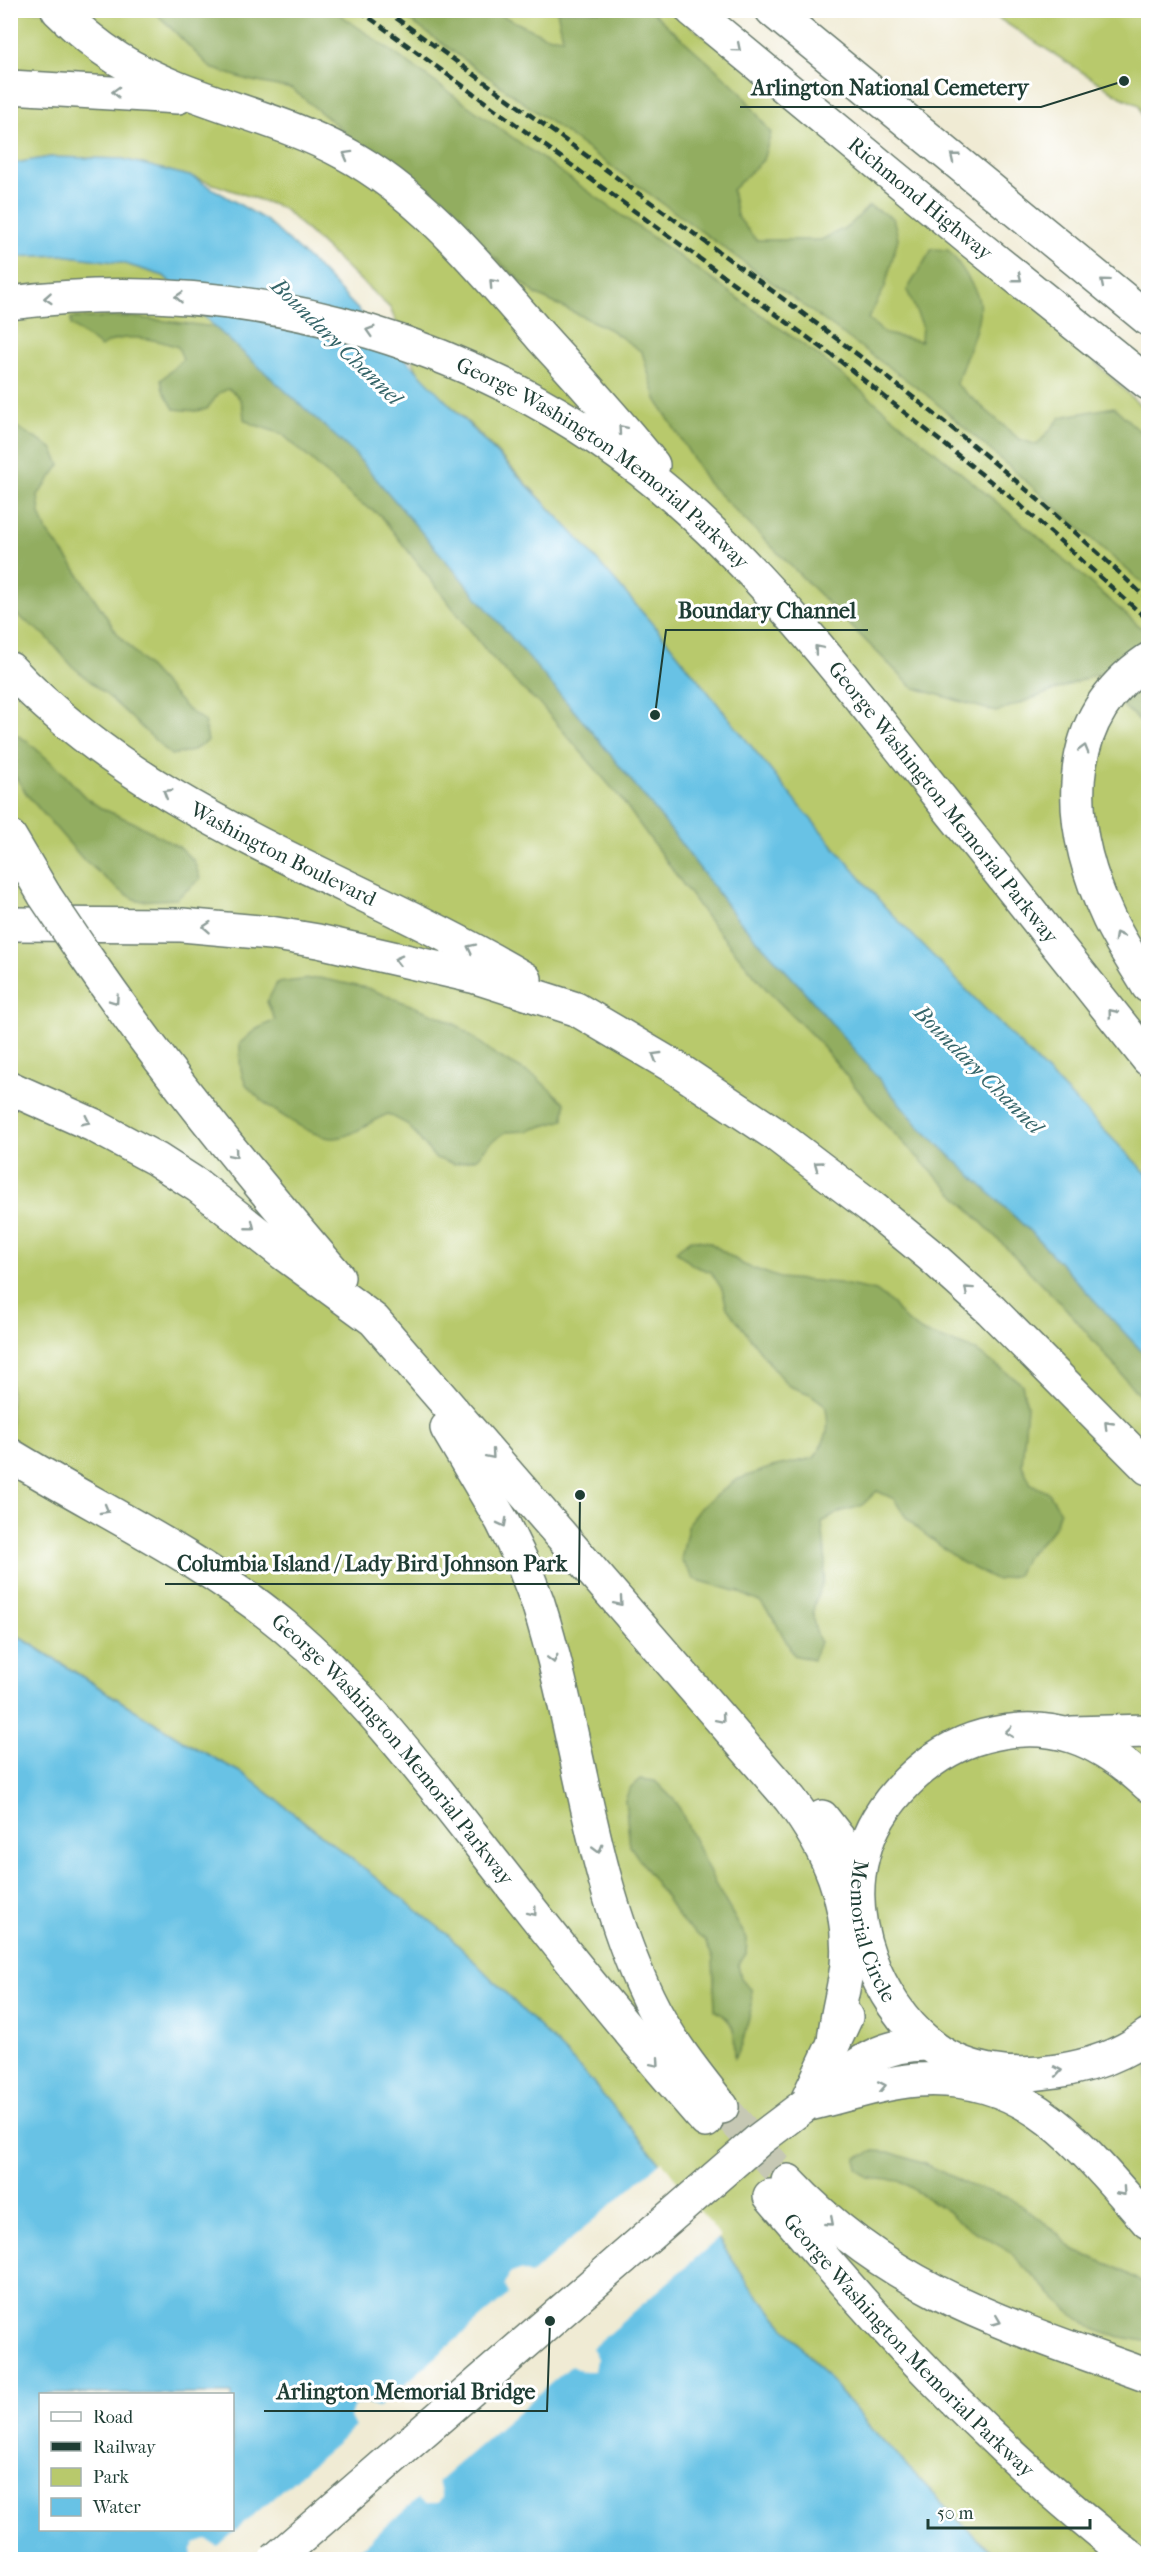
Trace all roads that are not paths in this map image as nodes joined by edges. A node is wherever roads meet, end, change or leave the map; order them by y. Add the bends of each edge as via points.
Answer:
1 (58, 10) edge
2 (692, 10) edge
3 (772, 10) edge
4 (10, 87) edge
5 (216, 102) junction
6 (10, 303) edge
7 (1149, 319) edge
8 (1092, 336) junction
9 (1149, 383) edge
10 (1149, 394) edge
11 (685, 507) junction
12 (1149, 660) edge
13 (10, 669) edge
14 (10, 837) edge
15 (10, 924) edge
16 (1149, 986) edge
17 (576, 1009) junction
18 (1149, 1059) edge
19 (10, 1088) edge
20 (374, 1320) junction
21 (411, 1363) junction
22 (10, 1455) edge
23 (1149, 1468) edge
24 (1149, 1731) edge
25 (1067, 1733) junction
26 (769, 1775) junction
27 (1149, 1785) edge
28 (860, 1866) junction
29 (862, 1928) junction
30 (1149, 2035) edge
31 (834, 2042) junction
32 (929, 2044) junction
33 (1000, 2074) junction
34 (805, 2105) junction
35 (1095, 2162) junction
36 (1149, 2222) edge
37 (1149, 2376) edge
38 (275, 2559) edge
39 (1135, 2559) edge

1 - 5 main road via 118,59
2 -> 8 main road, Richmond Highway
7 -> 3 main road
5 -> 4 main road
11 -> 5 main road via 636,444 529,323 414,203 344,153 291,127
11 -> 6 main road, George Washington Memorial Parkway via 614,452 512,387 426,350 351,325 271,307 173,296 85,296
8 - 9 main road, Richmond Highway
8 - 10 main road
18 -> 11 main road, George Washington Memorial Parkway via 843,678 762,585
16 -> 12 main road via 1098,895 1083,847 1076,797 1079,765 1094,719 1116,687
17 -> 13 main road, Washington Boulevard via 487,956 250,839 170,795 87,738
14 -> 20 main road, bridge via 45,896 139,1034 195,1108
17 -> 15 main road via 476,977 270,933 182,925
23 -> 17 main road via 991,1310 870,1206 775,1134 676,1068
19 -> 20 main road via 93,1125 156,1159 198,1186
20 - 21 main road
21 - 22 main road, George Washington Memorial Parkway via 502,1521 532,1586 545,1625 606,1879 639,1977 714,2114 609,2008 345,1681 245,1596
21 -> 26 main road
24 - 25 main road
25 - 27 main road, Memorial Circle via 1116,1758
25 -> 28 main road, Memorial Circle via 1011,1731 977,1738 945,1752 916,1773 892,1798 873,1828
26 - 28 main road via 814,1807
26 - 31 main road via 819,1840 833,1870 842,1904 847,1932 846,1965
28 - 29 main road, Memorial Circle
29 - 31 main road via 863,1967 859,1984
29 - 32 main road, Memorial Circle via 885,1992
33 -> 30 main road, Memorial Circle via 1077,2067 1125,2050
31 - 34 main road
32 - 33 main road, Memorial Circle via 968,2064
32 - 34 main road via 902,2045 874,2054
33 - 35 main road via 1040,2094 1069,2115
34 -> 35 main road via 916,2080 978,2084 1026,2102 1055,2123
34 - 38 main road, bridge via 760,2139
35 -> 36 main road
39 -> 37 main road, George Washington Memorial Parkway via 976,2421 892,2336 779,2188 807,2201 893,2269 950,2301

